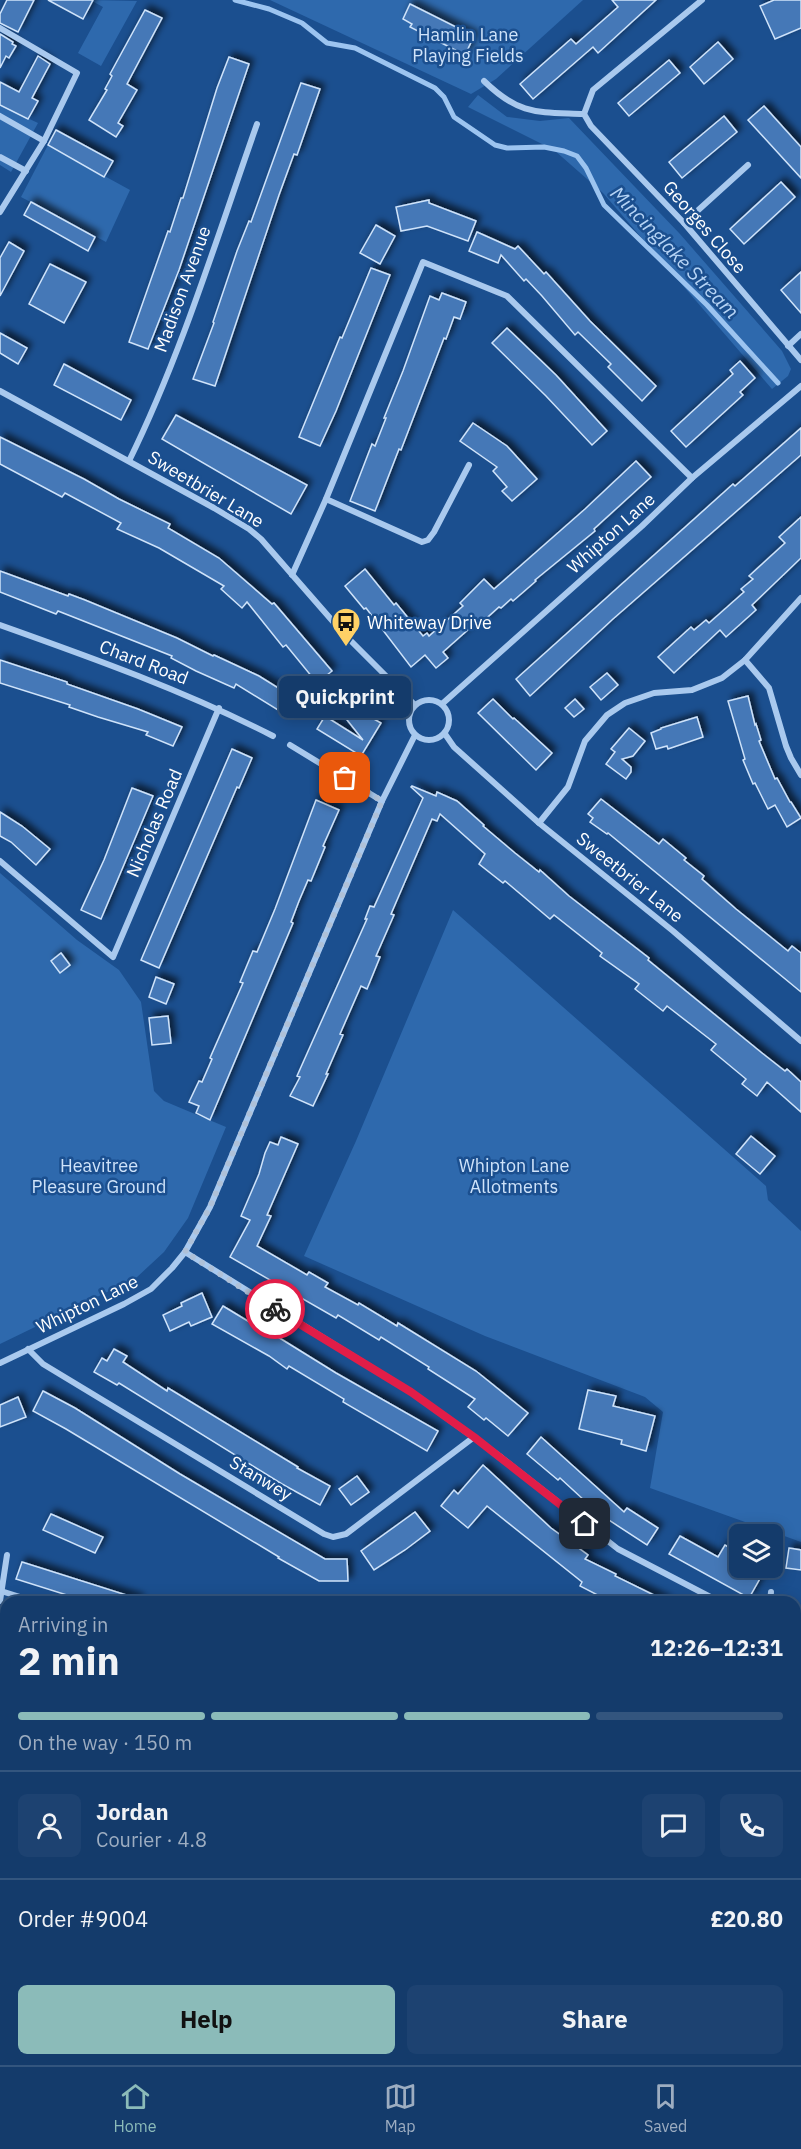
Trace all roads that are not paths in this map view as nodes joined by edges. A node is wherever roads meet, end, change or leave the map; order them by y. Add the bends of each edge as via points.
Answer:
1 (702, 0) edge
2 (0, 28) edge
3 (484, 81) dead end
4 (584, 114) junction
5 (0, 116) edge
6 (257, 124) dead end
7 (44, 141) junction
8 (0, 157) edge
9 (748, 165) dead end
10 (26, 171) junction
11 (0, 212) edge
12 (684, 223) junction
13 (801, 334) edge
14 (788, 346) junction
15 (801, 360) edge
16 (801, 386) edge
17 (0, 391) edge
18 (129, 461) junction
19 (469, 465) dead end
20 (692, 478) junction
21 (326, 500) junction
22 (292, 575) junction
23 (801, 598) edge
24 (0, 625) edge
25 (745, 660) junction
26 (442, 704) junction
27 (415, 705) junction
28 (219, 708) junction
29 (445, 734) junction
30 (415, 735) junction
31 (273, 736) dead end
32 (290, 745) dead end
33 (801, 776) edge
34 (382, 801) junction
35 (539, 824) junction
36 (0, 861) edge
37 (801, 1041) edge
38 (185, 1252) junction
39 (28, 1349) junction
40 (0, 1363) edge
41 (474, 1437) junction
42 (7, 1555) dead end
43 (1, 1582) edge
44 (1, 1591) edge
45 (771, 1592) dead end
46 (17, 1596) edge
47 (708, 1596) edge
48 (771, 1596) edge

1 - 4 street via 592,90
2 - 7 street via 77,73
3 - 4 street via 517,106 536,112
4 - 12 street, Georges Close
5 - 7 street
6 - 18 street, Madison Avenue via 153,412
7 - 10 street
8 - 10 street
9 - 12 street
10 - 11 street
12 - 14 street, Georges Close
13 - 14 street
14 - 15 street, Georges Close
16 - 20 street, Whipton Lane
17 - 18 street, Sweetbrier Lane
18 - 22 street, Sweetbrier Lane via 249,530
19 - 21 street via 434,532 422,542
20 - 21 street via 507,296 423,262
20 - 26 street, Whipton Lane
21 - 22 street
22 - 27 street, Sweetbrier Lane
23 - 25 street
24 - 28 street, Chard Road
25 - 33 street via 769,688 788,752
25 - 35 street via 707,686 654,693 607,715 585,741 568,787
26 - 27 street via 428,700
26 - 29 street via 449,715
27 - 30 street via 409,723
28 - 31 street, Chard Road
28 - 36 street, Nicholas Road via 113,957
29 - 30 street via 426,741
29 - 35 street, Sweetbrier Lane via 454,747
30 - 34 street, Whipton Lane
32 - 34 street
34 - 38 street, Whipton Lane via 210,1207
35 - 37 street, Sweetbrier Lane via 673,931
38 - 39 street, Whipton Lane via 151,1289
38 - 41 street via 411,1392
39 - 40 street, Whipton Lane
39 - 41 street, Stanwey via 43,1364 329,1536 346,1534
41 - 47 street via 618,1549
42 - 43 street
43 - 44 street
44 - 46 street
45 - 48 street

